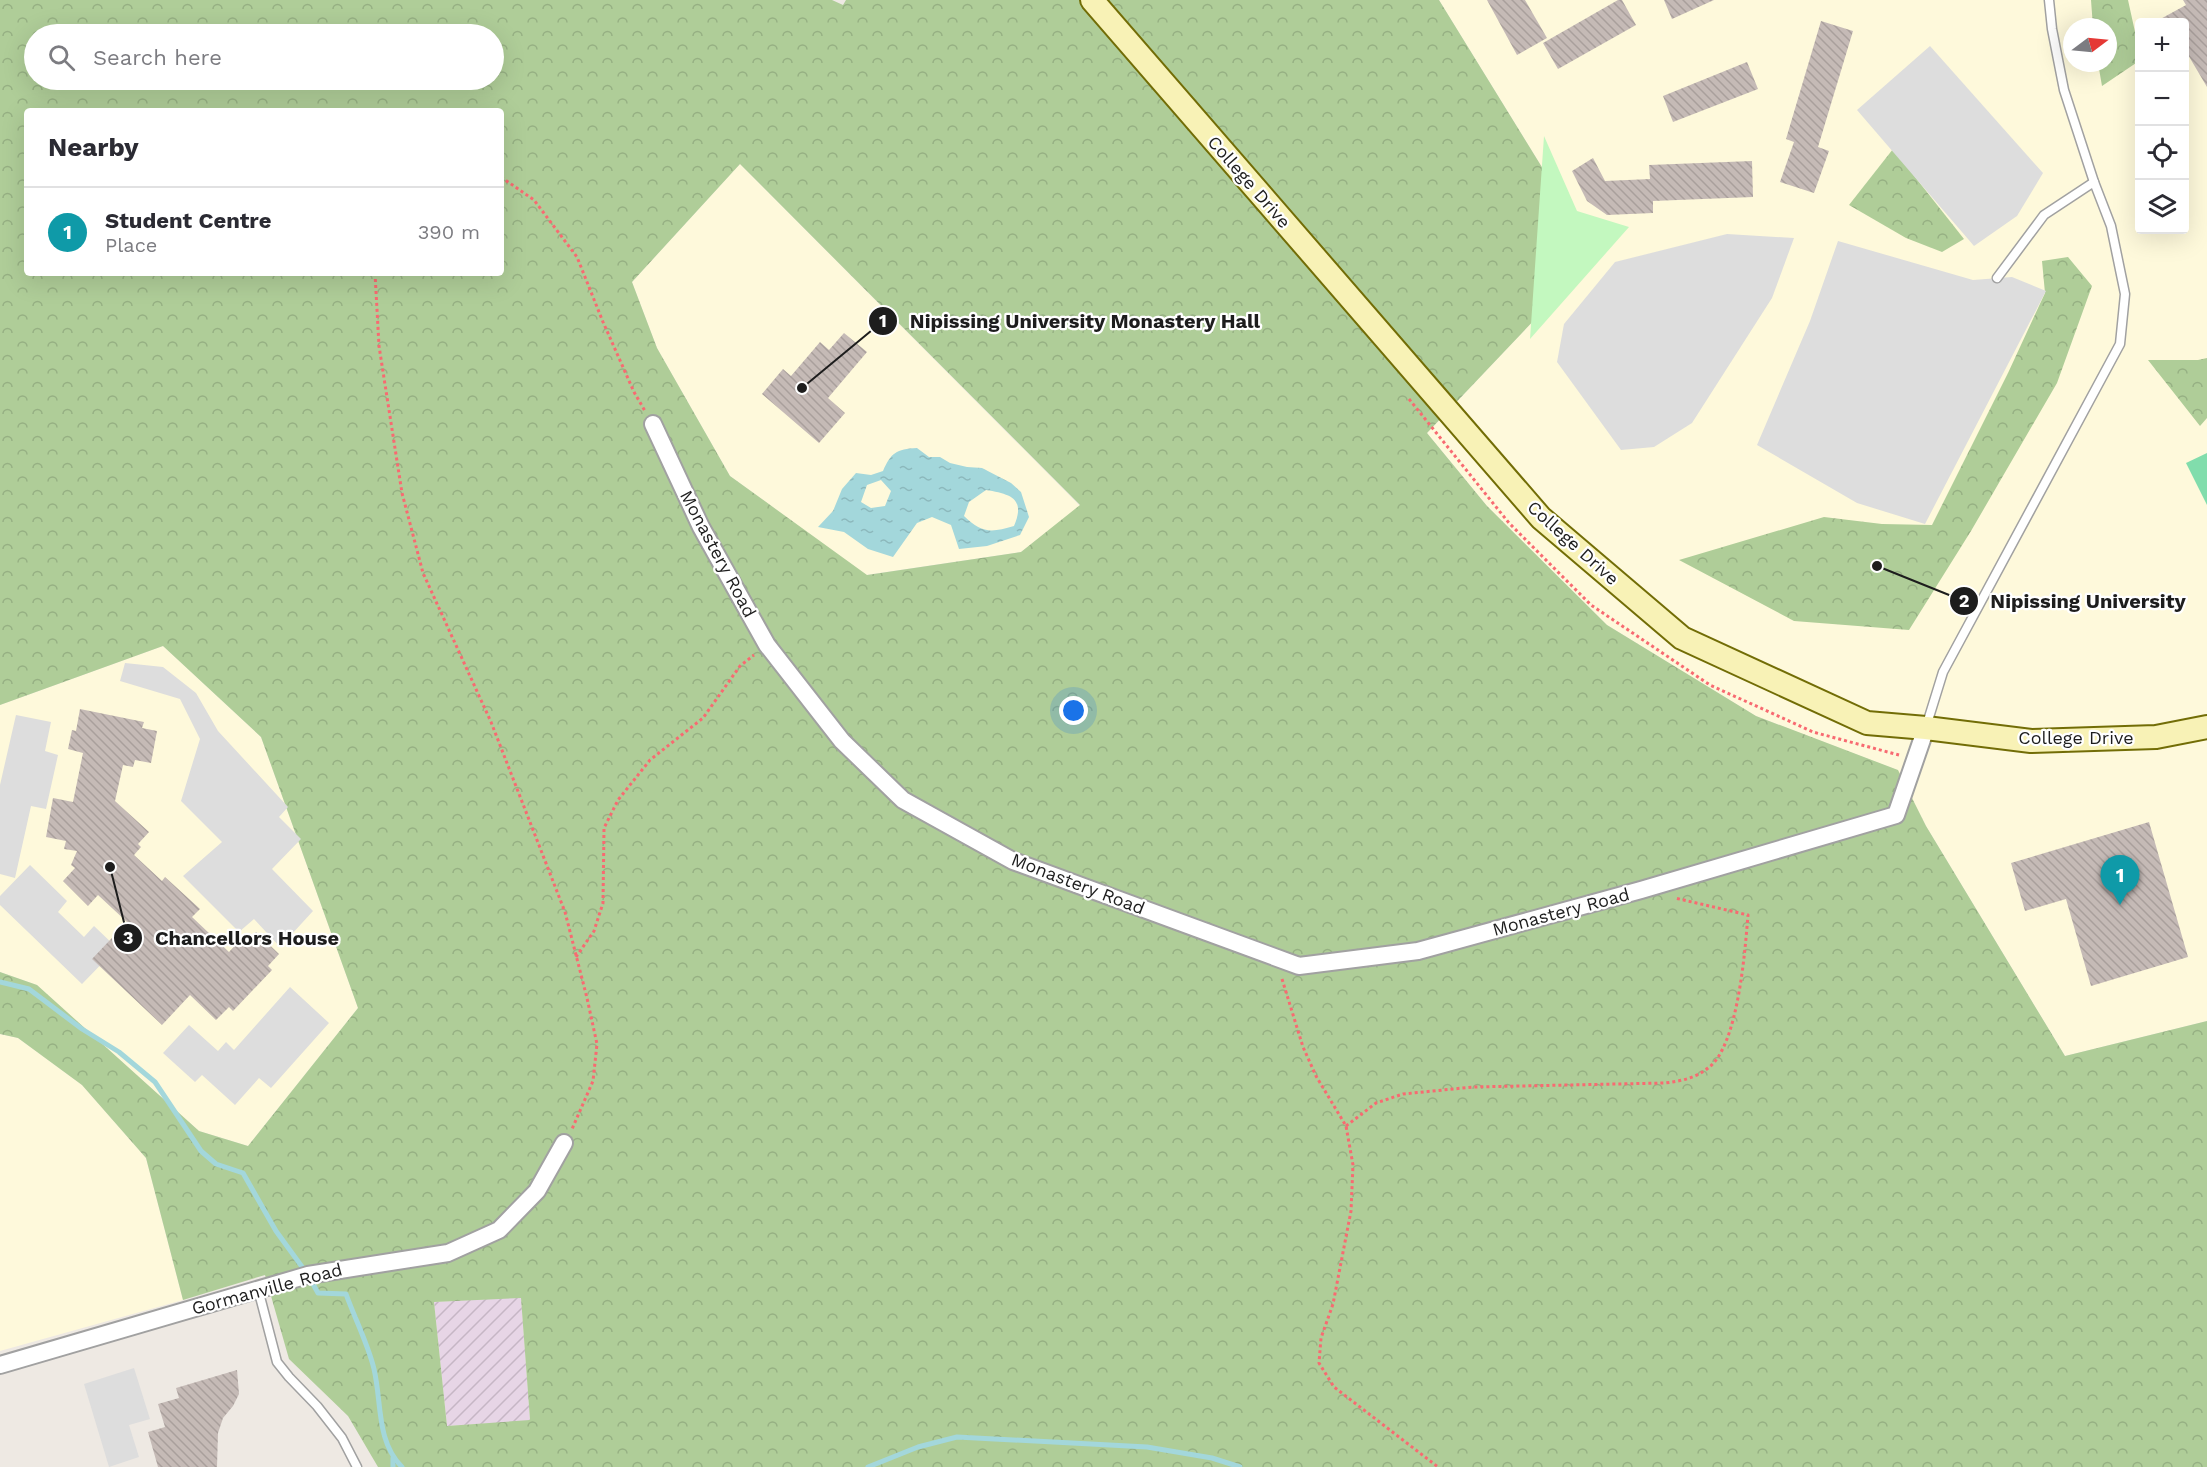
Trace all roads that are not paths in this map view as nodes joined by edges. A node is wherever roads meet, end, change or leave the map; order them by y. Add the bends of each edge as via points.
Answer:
1 (1092, 0) edge
2 (2049, 0) edge
3 (2094, 182) junction
4 (1997, 278) dead end
5 (653, 424) road end
6 (2207, 727) edge
7 (1926, 728) junction
8 (564, 1143) road end
9 (258, 1289) junction
10 (0, 1365) edge
11 (357, 1467) edge

1 - 7 street, College Drive via 1541,519 1682,638 1867,723
2 - 3 lane via 2064,90
3 - 4 lane via 2044,215
3 - 7 lane via 2112,226 2125,294 2120,344 1943,672
5 - 7 street, Monastery Road via 700,527 767,645 842,741 903,800 1013,861 1299,966 1418,951 1896,815
6 - 7 street, College Drive via 2156,737 2031,741
8 - 9 street, Gormanville Road via 537,1191 499,1230 448,1253 328,1271
9 - 10 street, Gormanville Road
9 - 11 lane via 278,1362 342,1438

